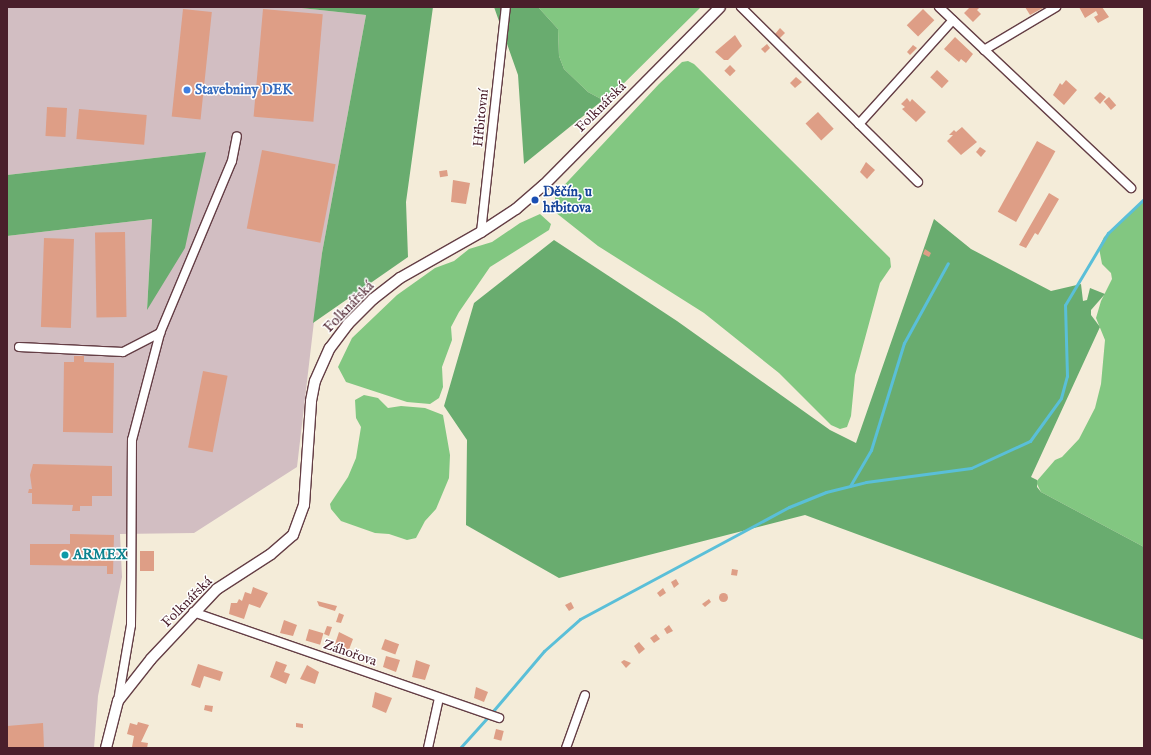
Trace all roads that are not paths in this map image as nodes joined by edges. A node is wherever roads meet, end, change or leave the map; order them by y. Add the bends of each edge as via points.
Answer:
1 (506, 7) edge
2 (720, 7) edge
3 (741, 7) edge
4 (939, 7) edge
5 (1056, 7) edge
6 (953, 20) junction
7 (984, 50) junction
8 (859, 124) junction
9 (237, 136) dead end
10 (918, 182) dead end
11 (1132, 188) dead end
12 (481, 232) junction
13 (160, 333) junction
14 (19, 347) dead end
15 (193, 612) junction
16 (585, 695) dead end
17 (439, 698) junction
18 (118, 701) junction
19 (499, 718) dead end
20 (106, 748) edge
21 (428, 748) edge
22 (566, 748) edge

1 - 12 street, Hřbitovní
2 - 12 street, Folknářská via 544,185 516,209
3 - 8 street
4 - 6 street
5 - 7 street
6 - 7 street
6 - 8 street
7 - 11 street
8 - 10 street
9 - 13 street, Folknářská via 232,161
12 - 15 street, Folknářská via 400,278 360,311 337,338 323,359 313,391 304,505 293,535 271,554 217,590
13 - 14 street via 123,352
13 - 18 street, Folknářská via 132,440 131,625
15 - 17 street, Záhořova
15 - 18 street, Folknářská
16 - 22 street
17 - 19 street, Záhořova
17 - 21 street
18 - 20 street, Folknářská

